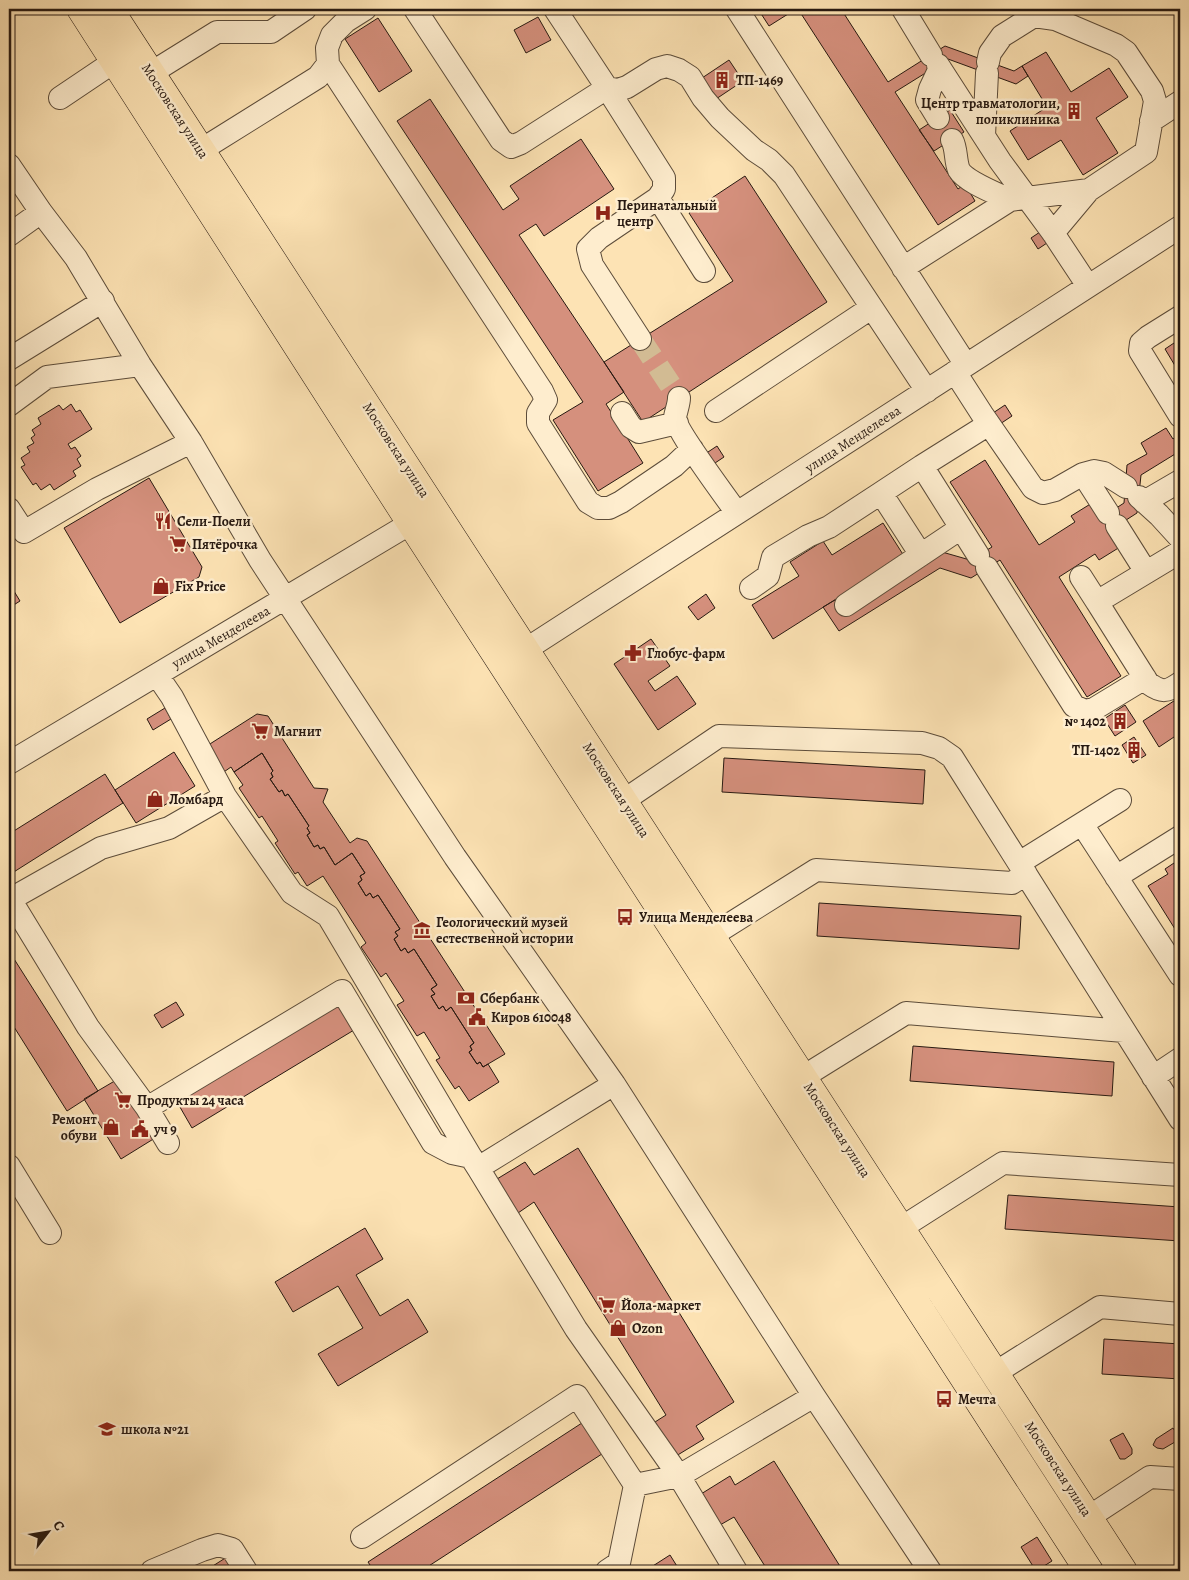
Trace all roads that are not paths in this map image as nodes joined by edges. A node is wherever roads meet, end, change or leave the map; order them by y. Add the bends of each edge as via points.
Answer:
1 (81, 9) edge
2 (109, 9) edge
3 (305, 9) edge
4 (365, 9) edge
5 (415, 9) edge
6 (555, 9) edge
7 (737, 9) edge
8 (903, 9) edge
9 (115, 61) junction
10 (937, 63) junction
11 (328, 64) junction
12 (151, 73) junction
13 (606, 88) junction
14 (60, 98) dead end
15 (1180, 102) edge
16 (938, 118) dead end
17 (1152, 121) junction
18 (984, 136) junction
19 (952, 140) dead end
20 (201, 150) junction
21 (9, 165) edge
22 (1089, 190) junction
23 (658, 198) junction
24 (1019, 199) junction
25 (41, 212) junction
26 (1180, 227) edge
27 (1053, 233) junction
28 (9, 235) edge
29 (903, 268) junction
30 (704, 271) dead end
31 (1088, 286) junction
32 (103, 301) junction
33 (871, 308) junction
34 (1180, 317) edge
35 (640, 339) tunnel mouth
36 (31, 345) junction
37 (9, 358) edge
38 (140, 365) junction
39 (960, 369) junction
40 (47, 377) junction
41 (926, 391) junction
42 (679, 398) tunnel mouth
43 (9, 405) edge
44 (716, 411) dead end
45 (622, 413) dead end
46 (1180, 416) edge
47 (676, 423) junction
48 (988, 424) junction
49 (190, 442) junction
50 (692, 449) junction
51 (922, 466) junction
52 (1083, 474) junction
53 (1180, 481) edge
54 (881, 493) junction
55 (1136, 495) junction
56 (9, 509) edge
57 (737, 514) junction
58 (422, 516) junction
59 (961, 528) junction
60 (16, 538) edge
61 (1179, 551) edge
62 (921, 554) junction
63 (1146, 572) junction
64 (1081, 577) dead end
65 (751, 588) dead end
66 (286, 599) junction
67 (1097, 602) junction
68 (846, 605) dead end
69 (514, 657) junction
70 (157, 674) junction
71 (1145, 678) junction
72 (1180, 683) edge
73 (9, 763) edge
74 (225, 796) junction
75 (1120, 800) dead end
76 (623, 801) junction
77 (1082, 824) junction
78 (1180, 837) edge
79 (1022, 868) junction
80 (1116, 876) junction
81 (9, 900) edge
82 (711, 936) junction
83 (1180, 976) edge
84 (365, 977) junction
85 (342, 991) junction
86 (1124, 1031) junction
87 (1180, 1059) edge
88 (803, 1077) junction
89 (1153, 1077) junction
90 (614, 1084) junction
91 (146, 1108) junction
92 (1180, 1119) edge
93 (168, 1143) dead end
94 (475, 1162) junction
95 (9, 1166) edge
96 (1180, 1174) edge
97 (901, 1228) junction
98 (50, 1233) dead end
99 (1180, 1314) edge
100 (995, 1373) junction
101 (814, 1396) junction
102 (679, 1476) junction
103 (1180, 1479) edge
104 (635, 1485) junction
105 (1089, 1517) junction
106 (362, 1537) dead end
107 (152, 1571) edge
108 (246, 1571) edge
109 (607, 1571) edge
110 (736, 1571) edge
111 (930, 1571) edge
112 (1089, 1571) edge
113 (1123, 1571) edge

1 - 9 main road, Московская улица
2 - 12 main road, Московская улица
3 - 12 street via 271,32 217,32
4 - 11 street via 332,35
5 - 13 street via 501,140 511,147
6 - 13 street
7 - 29 street
8 - 10 street
9 - 14 street
9 - 58 main road, Московская улица
10 - 16 street via 927,100
10 - 18 street
11 - 20 street via 318,77
11 - 50 street via 542,391 546,400 538,413 538,423 588,502 598,508 609,508 621,502 674,466
12 - 20 main road, Московская улица
13 - 23 street via 664,178 664,189
13 - 33 street via 618,90 627,87 667,66 690,78 720,118 784,175
15 - 17 street
17 - 18 street via 1155,101 1152,91 1126,52 1055,19 1034,16 1002,36 990,53
17 - 22 street via 1146,152
18 - 24 street
19 - 24 street via 960,171 969,180
20 - 58 main road, Московская улица
21 - 25 street
22 - 24 street
22 - 27 street
23 - 30 street
23 - 35 street via 588,249 592,265
24 - 27 street
24 - 29 street
25 - 28 street
25 - 32 street
26 - 31 street, улица Менделеева
27 - 31 street
29 - 39 street
31 - 39 street, улица Менделеева
32 - 36 street
32 - 38 street
33 - 41 street
33 - 44 street
34 - 46 street via 1148,337 1141,343 1140,350
36 - 37 street
36 - 40 street
38 - 40 street
38 - 49 street
39 - 41 street, улица Менделеева
39 - 48 street
40 - 43 street
41 - 57 street, улица Менделеева
42 - 47 street
45 - 47 street via 631,427 639,432
47 - 50 street
48 - 51 street
48 - 52 street via 1033,488 1043,493 1055,490
49 - 60 street via 97,489
49 - 66 street
50 - 57 street
51 - 54 street
51 - 59 street
52 - 55 street via 1104,473
52 - 63 street
53 - 55 street
54 - 62 street
54 - 65 street via 829,527 773,557 768,576
55 - 61 street via 1159,515
56 - 60 street
57 - 69 street, улица Менделеева
58 - 66 street, улица Менделеева
58 - 69 main road, Московская улица
59 - 62 street
59 - 71 street via 1074,706 1085,711 1094,709
61 - 63 street
62 - 68 street
63 - 67 street
64 - 67 street
66 - 70 street, улица Менделеева
66 - 90 street via 455,857
67 - 71 street
69 - 76 main road, Московская улица
69 - 112 main road, Московская улица
70 - 73 street, улица Менделеева
70 - 74 street
71 - 72 street via 1158,690 1169,690
74 - 81 street via 169,828 101,848
74 - 84 street via 292,893 328,916
75 - 77 street
76 - 79 street via 719,736 922,743 939,748 952,757
76 - 82 main road, Московская улица
77 - 79 street
77 - 80 street
78 - 80 street
79 - 82 street via 1012,883 816,870
79 - 86 street
80 - 83 street
81 - 91 street via 88,1027
82 - 88 main road, Московская улица
84 - 85 street
84 - 94 street
85 - 91 street
85 - 94 street via 433,1143
86 - 88 street via 906,1013
86 - 89 street
87 - 89 street
88 - 97 main road, Московская улица
89 - 92 street
90 - 94 street
90 - 101 street
91 - 93 street
94 - 102 street via 576,1329
95 - 98 street
96 - 97 street via 1003,1163
97 - 100 main road, Московская улица
99 - 100 street via 1100,1307
100 - 105 main road, Московская улица
101 - 102 street
101 - 111 street
102 - 104 street
102 - 110 street
103 - 105 street via 1150,1477
104 - 106 street via 578,1396
104 - 109 street via 619,1563
105 - 113 main road, Московская улица
107 - 108 street via 218,1546 232,1549

